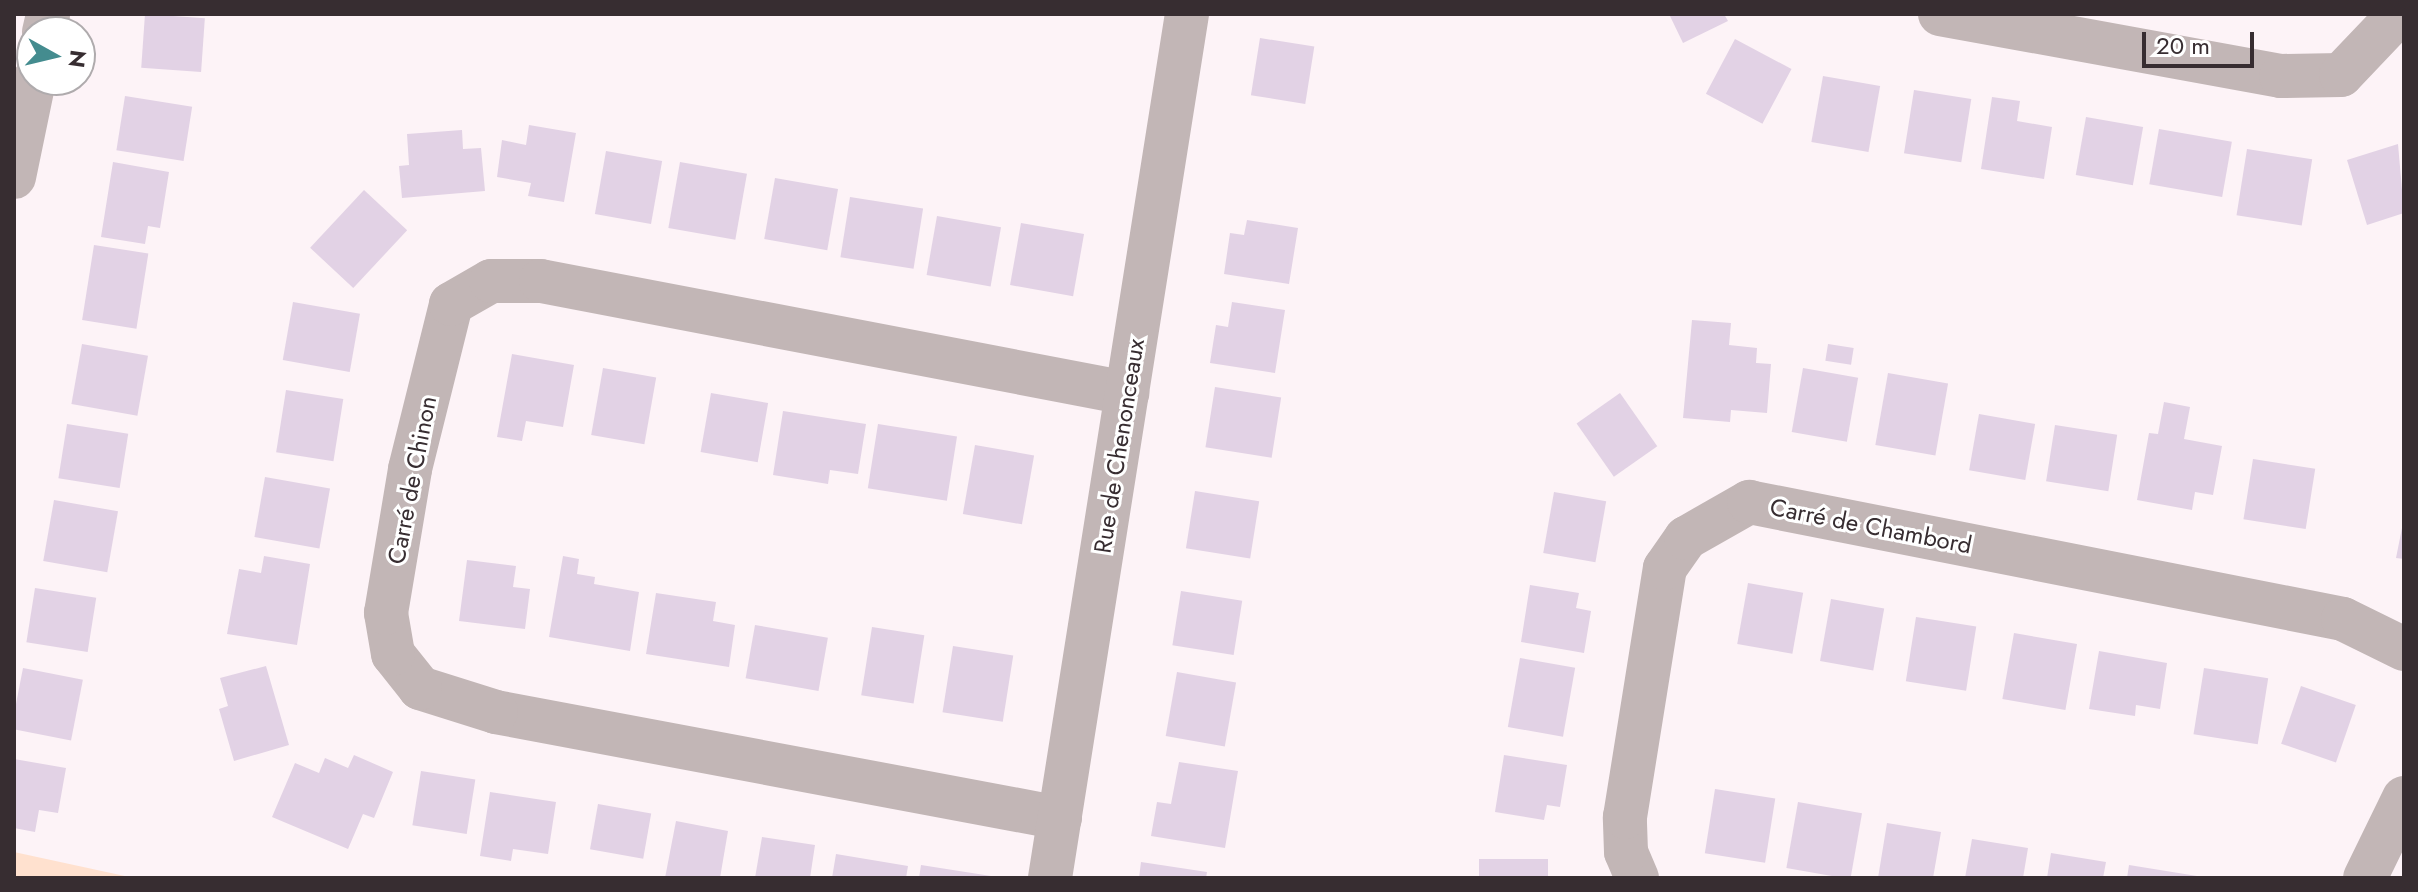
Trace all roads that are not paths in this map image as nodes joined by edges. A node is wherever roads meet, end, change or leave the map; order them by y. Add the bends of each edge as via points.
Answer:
1 (1187, 14) edge
2 (1940, 14) edge
3 (2399, 14) edge
4 (31, 96) edge
5 (14, 177) edge
6 (1127, 393) junction
7 (2404, 649) edge
8 (2404, 798) edge
9 (1060, 818) junction
10 (1050, 878) edge
11 (1637, 878) edge
12 (2365, 878) edge

1 - 6 street, Rue de Chenonceaux
2 - 3 street via 2281,76 2341,75
4 - 5 street
6 - 9 street, Rue de Chenonceaux
6 - 9 street, Carré de Chinon via 541,281 491,281 451,304 410,469 386,613 393,654 420,688 496,712
7 - 11 street, Carré de Chambord via 2343,619 1749,502 1686,538 1665,568 1625,817 1626,852
8 - 12 street
9 - 10 street, Rue de Chenonceaux

